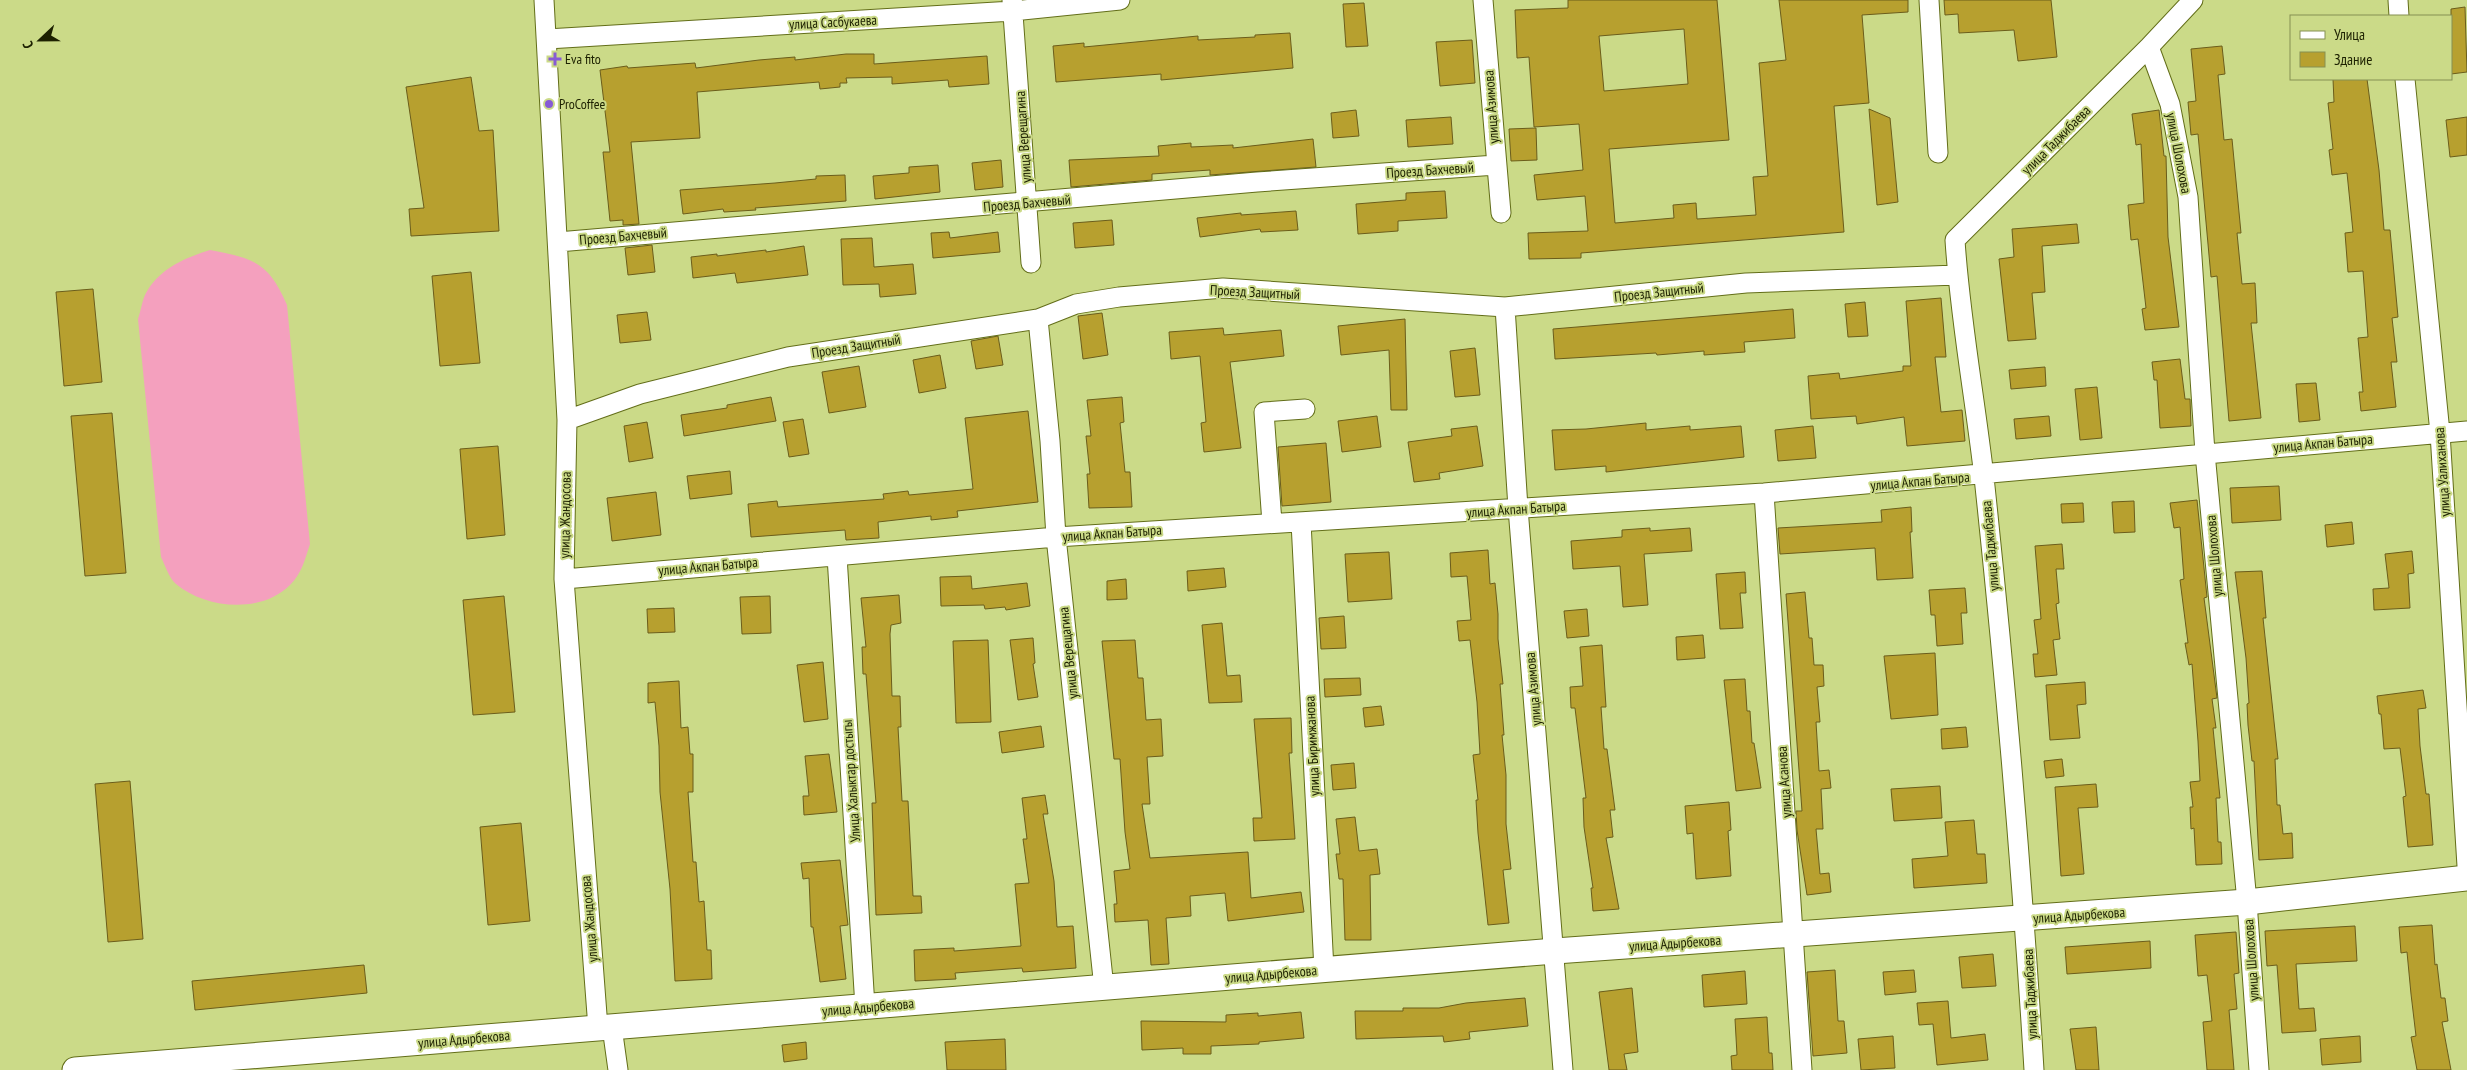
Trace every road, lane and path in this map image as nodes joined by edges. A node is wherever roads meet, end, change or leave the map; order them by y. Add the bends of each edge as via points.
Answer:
1 (544, 0) edge
2 (1120, 0) edge
3 (1483, 0) edge
4 (1929, 0) edge
5 (2193, 0) edge
6 (2398, 0) edge
7 (1013, 5) edge
8 (2399, 15) edge
9 (547, 39) junction
10 (2149, 47) junction
11 (2405, 80) edge
12 (1938, 153) dead end
13 (1496, 165) junction
14 (1028, 203) junction
15 (1501, 213) dead end
16 (558, 242) junction
17 (1031, 263) dead end
18 (1957, 275) junction
19 (1505, 307) junction
20 (1038, 319) junction
21 (1305, 408) dead end
22 (567, 420) junction
23 (2467, 431) edge
24 (2440, 433) junction
25 (2204, 452) junction
26 (1983, 476) junction
27 (1764, 493) junction
28 (1518, 508) junction
29 (1301, 522) junction
30 (1272, 523) junction
31 (1056, 537) junction
32 (837, 556) junction
33 (564, 579) junction
34 (2467, 866) edge
35 (2467, 878) edge
36 (2247, 902) junction
37 (2025, 919) junction
38 (1795, 935) junction
39 (1555, 951) junction
40 (1324, 970) junction
41 (1104, 988) junction
42 (865, 1007) junction
43 (605, 1028) junction
44 (75, 1070) edge
45 (618, 1070) edge
46 (1564, 1070) edge
47 (1802, 1070) edge
48 (2034, 1070) edge
49 (2259, 1070) edge

1 - 9 street, улица Жандосова
2 - 7 street, улица Сасбукаева
3 - 13 street, улица Азимова
4 - 12 street
5 - 10 street, улица Таджибаева
6 - 8 street
7 - 9 street, улица Сасбукаева
7 - 14 street, улица Верещагина
9 - 16 street, улица Жандосова
10 - 18 street, улица Таджибаева via 1955,240
10 - 25 street, улица Шолохова via 2170,104 2188,197
11 - 24 street, улица Уалиханова
13 - 14 street, Проезд Бахчевый
13 - 15 street, улица Азимова
14 - 16 street, Проезд Бахчевый via 823,217
14 - 17 street, улица Верещагина
16 - 22 street, улица Жандосова
18 - 19 street, Проезд Защитный via 1746,283
18 - 26 street, улица Таджибаева
19 - 20 street, Проезд Защитный via 1223,288 1076,304
19 - 28 street, улица Азимова
20 - 22 street, Проезд Защитный via 788,357 640,394
20 - 31 street, улица Верещагина
21 - 30 street via 1264,412
22 - 33 street, улица Жандосова
23 - 24 street, улица Акпан Батыра
24 - 25 street, улица Акпан Батыра
24 - 34 street, улица Уалиханова
25 - 26 street, улица Акпан Батыра
25 - 36 street, улица Шолохова
26 - 27 street, улица Акпан Батыра
26 - 37 street, улица Таджибаева
27 - 28 street, улица Акпан Батыра
27 - 38 street, улица Асанова
28 - 29 street, улица Акпан Батыра
28 - 39 street, улица Азимова
29 - 30 street, улица Акпан Батыра
29 - 40 street, улица Биримжанова
30 - 31 street, улица Акпан Батыра
31 - 32 street, улица Акпан Батыра
31 - 41 street, улица Верещагина
32 - 33 street, улица Акпан Батыра
32 - 42 street, Улица Халыктар достыгы
33 - 43 street, улица Жандосова
35 - 36 main road, улица Адырбекова
36 - 37 main road, улица Адырбекова
36 - 49 street, улица Шолохова
37 - 38 main road, улица Адырбекова
37 - 48 street, улица Таджибаева
38 - 39 main road, улица Адырбекова
38 - 47 street, улица Асанова
39 - 40 main road, улица Адырбекова
39 - 46 street, улица Азимова
40 - 41 main road, улица Адырбекова
41 - 42 main road, улица Адырбекова
42 - 43 main road, улица Адырбекова
43 - 44 main road, улица Адырбекова
43 - 45 street, улица Жандосова

